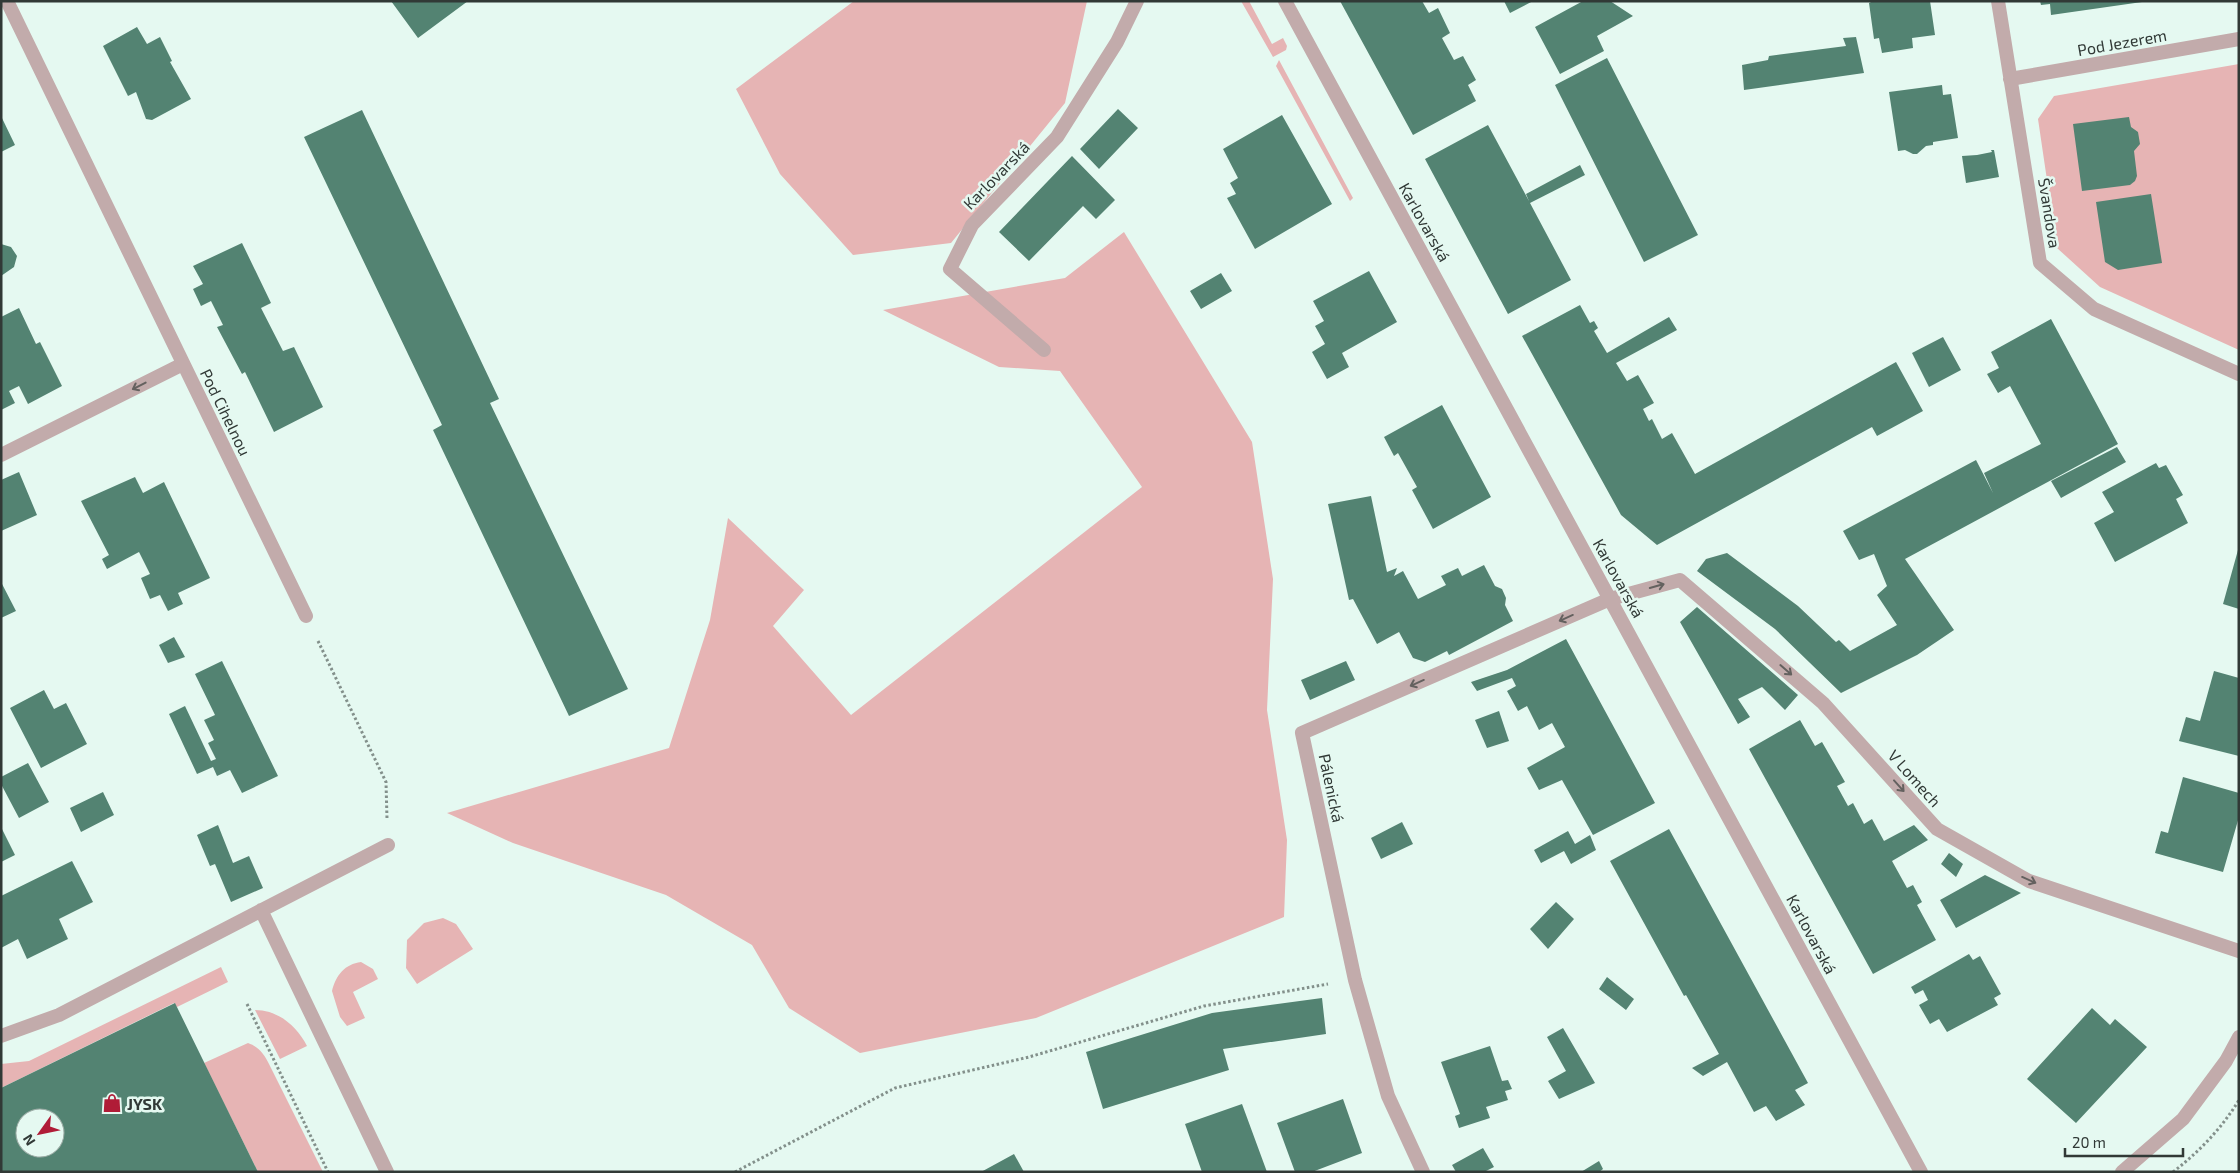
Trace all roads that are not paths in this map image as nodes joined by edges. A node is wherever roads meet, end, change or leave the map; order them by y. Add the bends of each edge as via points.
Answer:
1 (7, 1) edge
2 (1137, 1) edge
3 (1285, 1) edge
4 (1998, 1) edge
5 (2239, 39) edge
6 (2010, 79) junction
7 (1044, 350) dead end
8 (183, 364) junction
9 (2239, 374) edge
10 (1, 454) edge
11 (1610, 599) junction
12 (306, 616) road end
13 (388, 845) road end
14 (261, 910) junction
15 (2239, 951) edge
16 (1, 1036) edge
17 (2239, 1037) edge
18 (387, 1172) edge
19 (1423, 1172) edge
20 (1920, 1172) edge
21 (2122, 1172) edge

1 - 8 street, Pod Cihelnou
2 - 7 street, Karlovarská via 1116,42 1057,137 972,225 950,269
3 - 11 street, Karlovarská
4 - 6 street, Švandova
5 - 6 street, Pod Jezerem
6 - 9 street, Švandova via 2040,263 2094,309
8 -> 10 street
8 - 12 street, Pod Cihelnou
11 -> 15 street, V Lomech via 1680,580 1823,702 1937,828 2029,880
11 -> 19 street, Pálenická via 1302,733 1355,980 1388,1096
11 - 20 street, Karlovarská
13 - 14 street
14 - 16 street via 59,1014
14 - 18 street
17 - 21 street via 2226,1061 2184,1118

